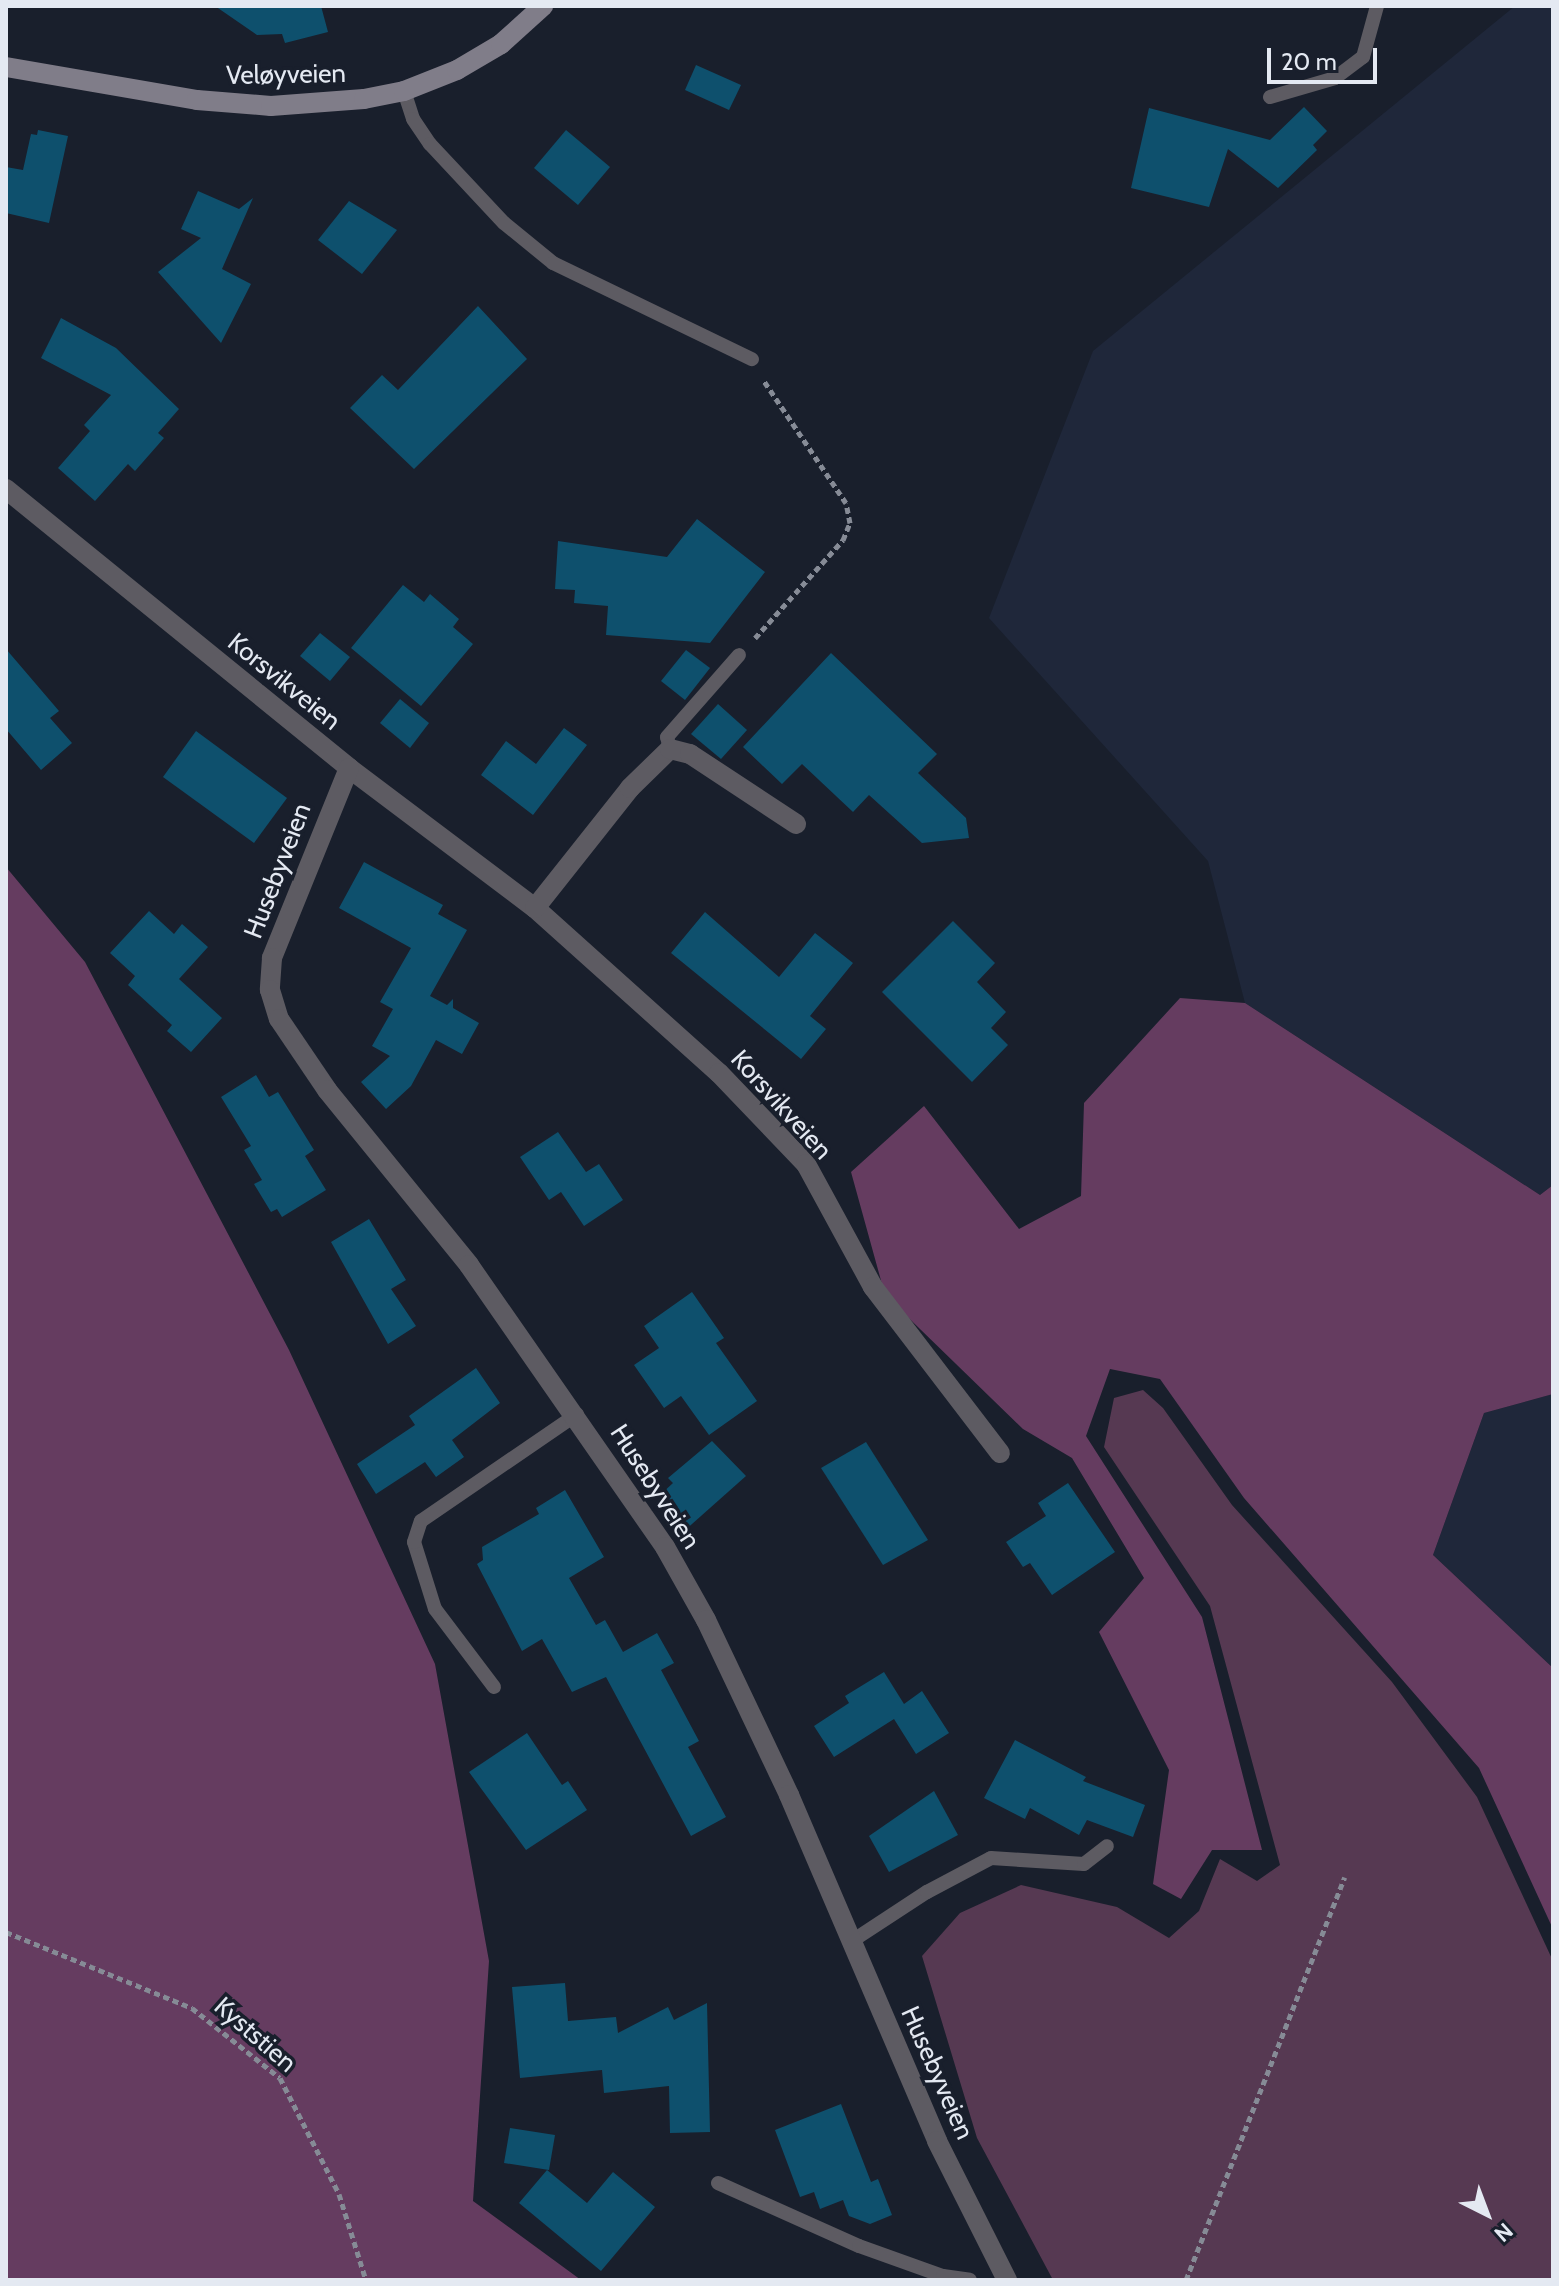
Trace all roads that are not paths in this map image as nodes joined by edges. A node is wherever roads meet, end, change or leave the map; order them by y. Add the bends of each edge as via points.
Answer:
1 (543, 6) edge
2 (1377, 6) edge
3 (6, 67) edge
4 (404, 91) junction
5 (1270, 97) dead end
6 (752, 359) road end
7 (6, 489) edge
8 (739, 655) road end
9 (670, 749) junction
10 (349, 768) junction
11 (796, 824) dead end
12 (535, 908) junction
13 (577, 1414) junction
14 (1000, 1453) dead end
15 (494, 1687) dead end
16 (1107, 1846) dead end
17 (852, 1941) junction
18 (718, 2183) dead end
19 (970, 2280) edge
20 (1007, 2280) edge

1 - 4 main road, Veløyveien via 501,44
2 - 5 lane via 1363,57 1335,78
3 - 4 main road, Veløyveien via 197,100 271,106
4 - 6 lane via 413,119 430,144 504,223 553,263
7 - 10 street, Korsvikveien
8 - 9 lane via 667,737
9 - 11 street via 690,754
9 - 12 street via 630,788
10 - 12 street, Korsvikveien
10 - 13 street, Husebyveien via 272,958 270,990 279,1019 327,1090 469,1265
12 - 14 street, Korsvikveien via 719,1073 806,1164 873,1287
13 - 15 lane via 421,1521 414,1542 435,1609
13 - 17 street, Husebyveien via 706,1620
16 - 17 lane via 1084,1864 991,1858
17 - 20 street, Husebyveien via 937,2141
18 - 19 lane via 859,2246 943,2276

